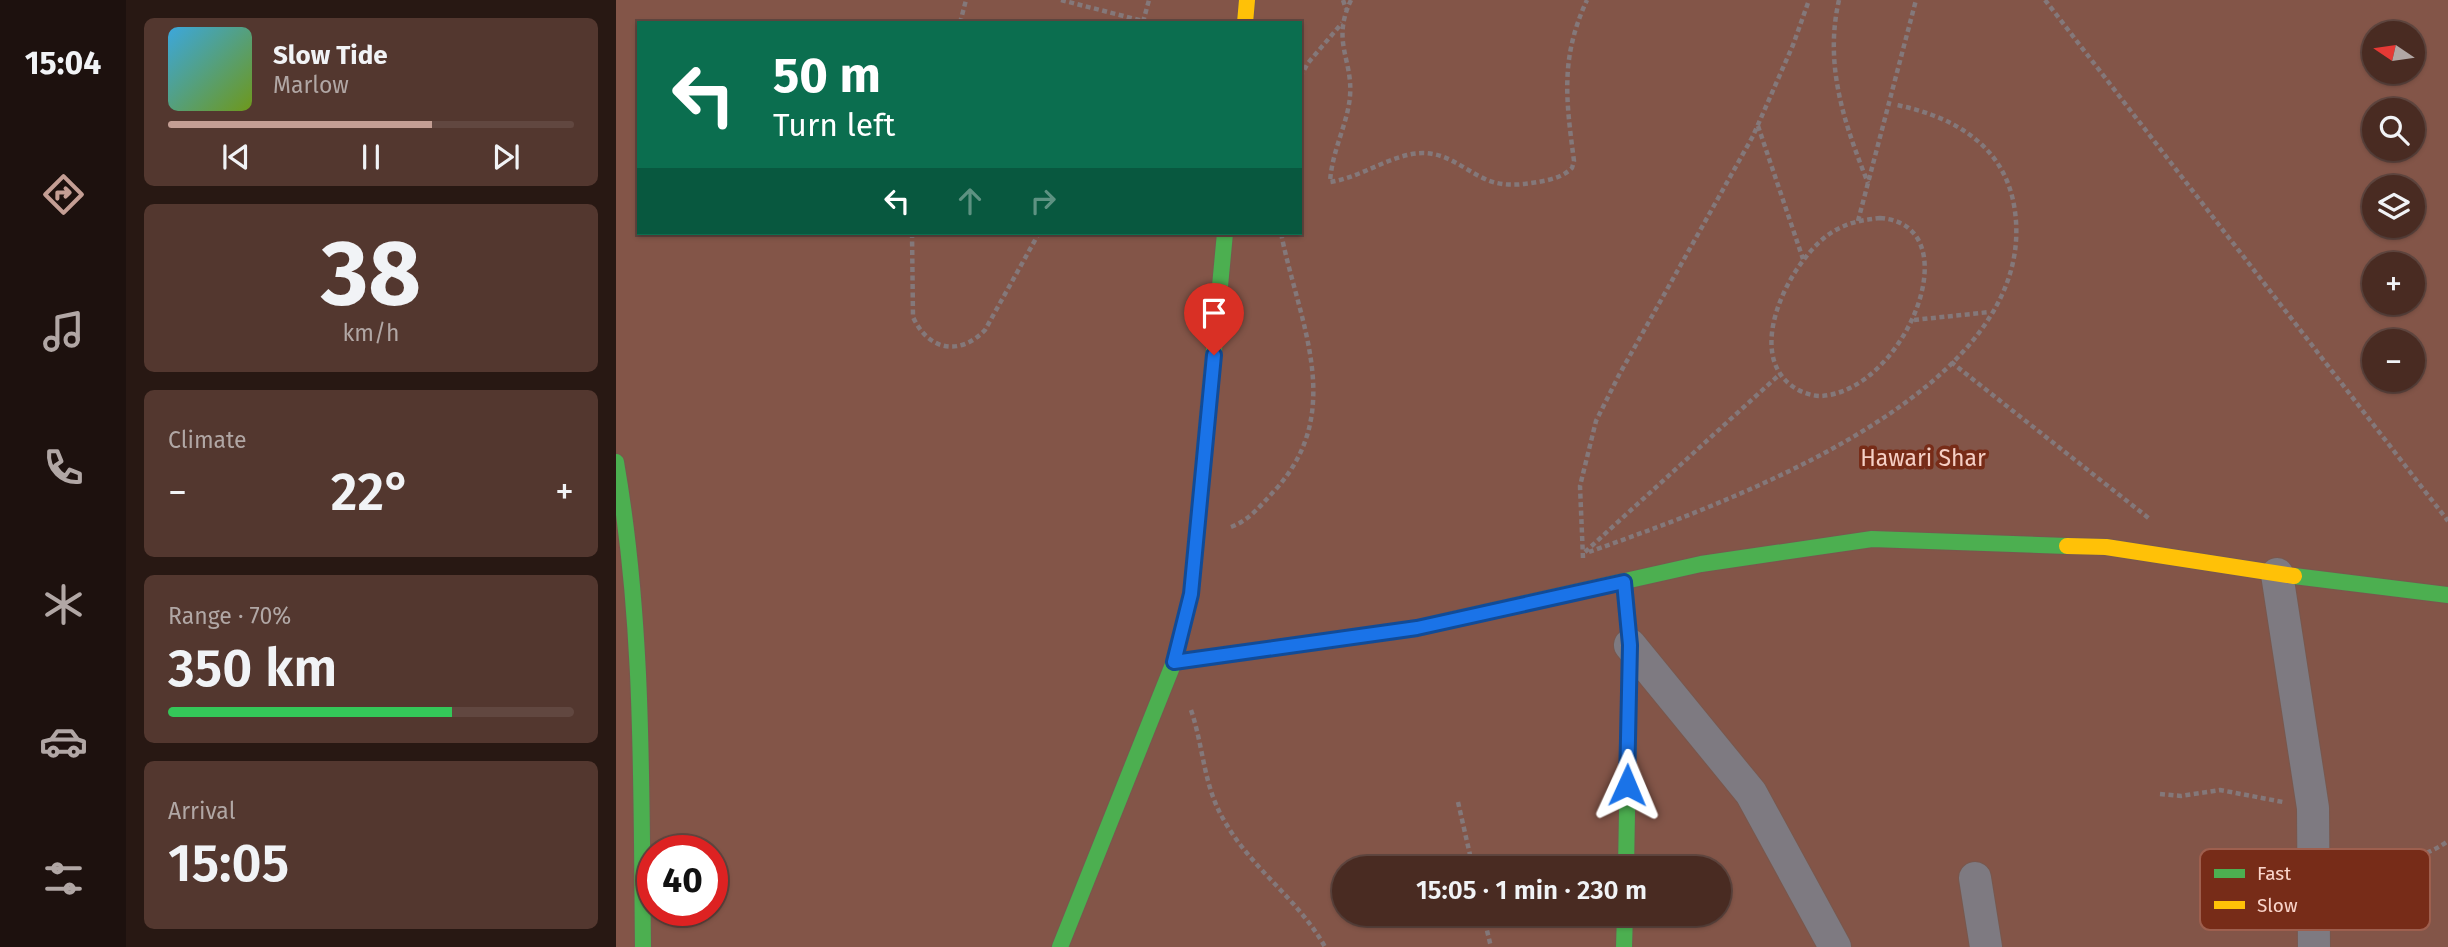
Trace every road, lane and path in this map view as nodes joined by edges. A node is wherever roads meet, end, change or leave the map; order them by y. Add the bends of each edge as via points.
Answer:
1 (966, 0) edge
2 (1061, 0) edge
3 (1149, 0) edge
4 (1247, 0) edge
5 (1343, 0) edge
6 (1351, 0) edge
7 (1587, 0) edge
8 (1809, 0) edge
9 (1839, 0) edge
10 (1916, 0) edge
11 (2045, 0) edge
12 (1346, 10) junction
13 (961, 21) edge
14 (1139, 21) edge
15 (1143, 21) edge
16 (1245, 21) edge
17 (1343, 23) junction
18 (1302, 74) edge
19 (1897, 105) dead end
20 (1758, 126) junction
21 (1868, 183) junction
22 (1858, 220) junction
23 (912, 235) edge
24 (1039, 235) edge
25 (1225, 235) edge
26 (1281, 235) edge
27 (1804, 260) junction
28 (1990, 313) junction
29 (1914, 320) junction
30 (1951, 362) junction
31 (1780, 374) junction
32 (616, 462) edge
33 (2448, 521) edge
34 (1199, 526) junction
35 (2159, 526) dead end
36 (1582, 555) junction
37 (2277, 574) junction
38 (1624, 582) junction
39 (1589, 590) junction
40 (2448, 595) edge
41 (1630, 645) junction
42 (1174, 662) junction
43 (1190, 707) dead end
44 (2160, 794) dead end
45 (1458, 802) dead end
46 (2313, 808) junction
47 (2448, 841) edge
48 (2315, 849) edge
49 (2430, 851) edge
50 (1470, 856) edge
51 (1626, 856) edge
52 (1975, 878) dead end
53 (1486, 926) edge
54 (1625, 926) edge
55 (643, 947) edge
56 (1060, 947) edge
57 (1325, 947) edge
58 (1491, 947) edge
59 (1625, 947) edge
60 (1835, 947) edge
61 (1986, 947) edge

1 - 13 path
2 - 14 path
3 - 15 path
4 - 16 street
5 - 12 path
6 - 12 path
7 - 17 path via 1572,39 1565,79 1572,168 1557,177 1519,185 1485,179 1444,156 1419,153 1353,179 1330,181 1350,94
8 - 20 path
9 - 21 path via 1833,43 1835,81 1844,122
10 - 21 path
11 - 33 path
12 - 17 path
17 - 18 path
19 - 28 path via 1937,116 1970,133 1987,149 2007,183 2016,239 2006,282
20 - 27 path
20 - 36 path via 1596,421 1580,486
21 - 22 path
22 - 27 path via 1832,232
22 - 29 path via 1896,221 1918,244 1924,275
23 - 24 path via 913,317 928,338 953,348 973,343 985,330
25 - 34 street
26 - 34 path via 1315,379 1308,424 1295,462 1253,513 1231,527
27 - 31 path via 1775,314 1772,341
28 - 29 path
28 - 30 path
29 - 31 path via 1877,368 1833,394 1807,394
30 - 35 path
30 - 36 path via 1905,403 1837,448 1769,482
31 - 36 path
32 - 55 street via 631,554 638,660
34 - 42 street via 1191,594
36 - 39 path
37 - 38 street via 2106,547 1872,539 1789,549
37 - 40 street
37 - 46 street
38 - 39 street
38 - 41 street
39 - 42 street via 1417,628
41 - 51 street
41 - 60 street via 1751,793
42 - 56 street
43 - 57 path via 1206,779 1226,825 1300,909
44 - 46 path via 2230,791
45 - 50 path
46 - 48 street
47 - 49 path
52 - 61 street
53 - 58 path
54 - 59 street

